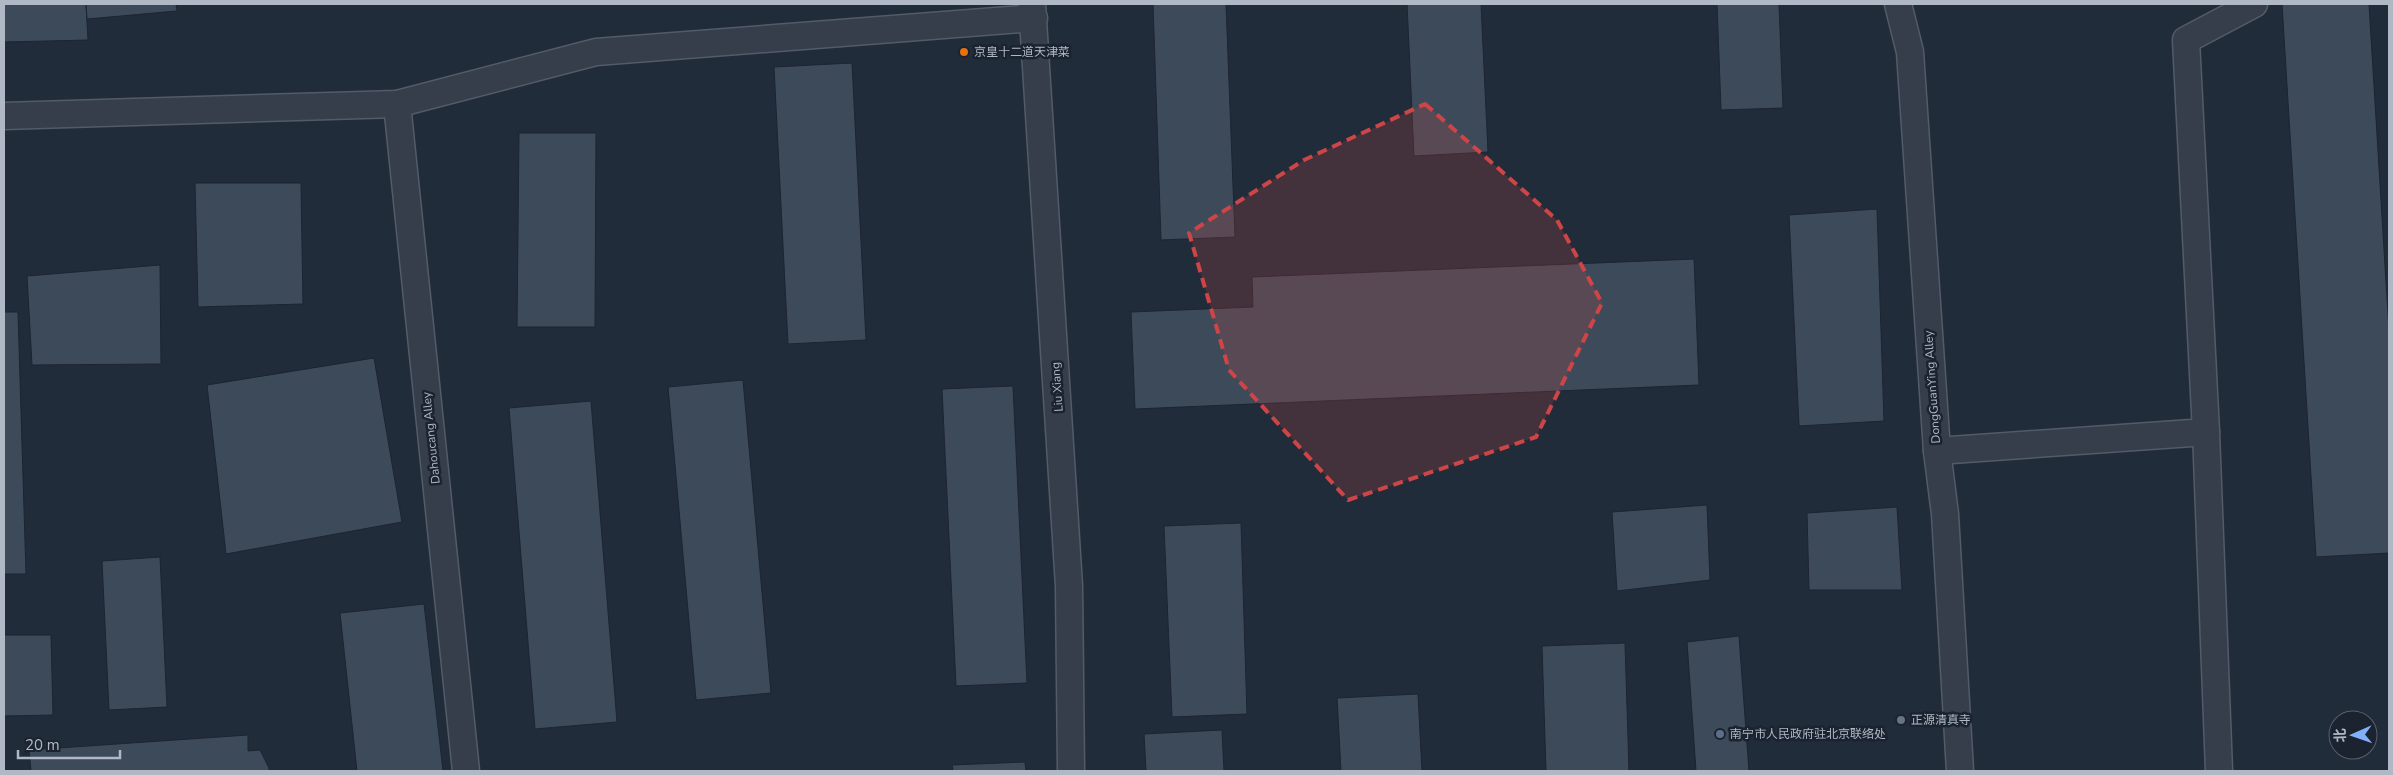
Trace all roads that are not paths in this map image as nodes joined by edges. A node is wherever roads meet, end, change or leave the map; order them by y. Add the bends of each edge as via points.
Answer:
1 (1898, 4) edge
2 (2254, 4) edge
3 (1033, 11) edge
4 (397, 104) junction
5 (4, 116) edge
6 (2206, 432) junction
7 (1937, 451) junction
8 (466, 771) edge
9 (1071, 771) edge
10 (1960, 771) edge
11 (2219, 771) edge

1 - 7 street, DongGuanYing Alley via 1910,52
2 - 6 street via 2186,40
3 - 4 street via 596,52
3 - 9 street, Liu Xiang via 1069,586
4 - 5 street
4 - 8 street, Dahoucang Alley
6 - 7 street
6 - 11 street
7 - 10 street, DongGuanYing Alley via 1945,514

